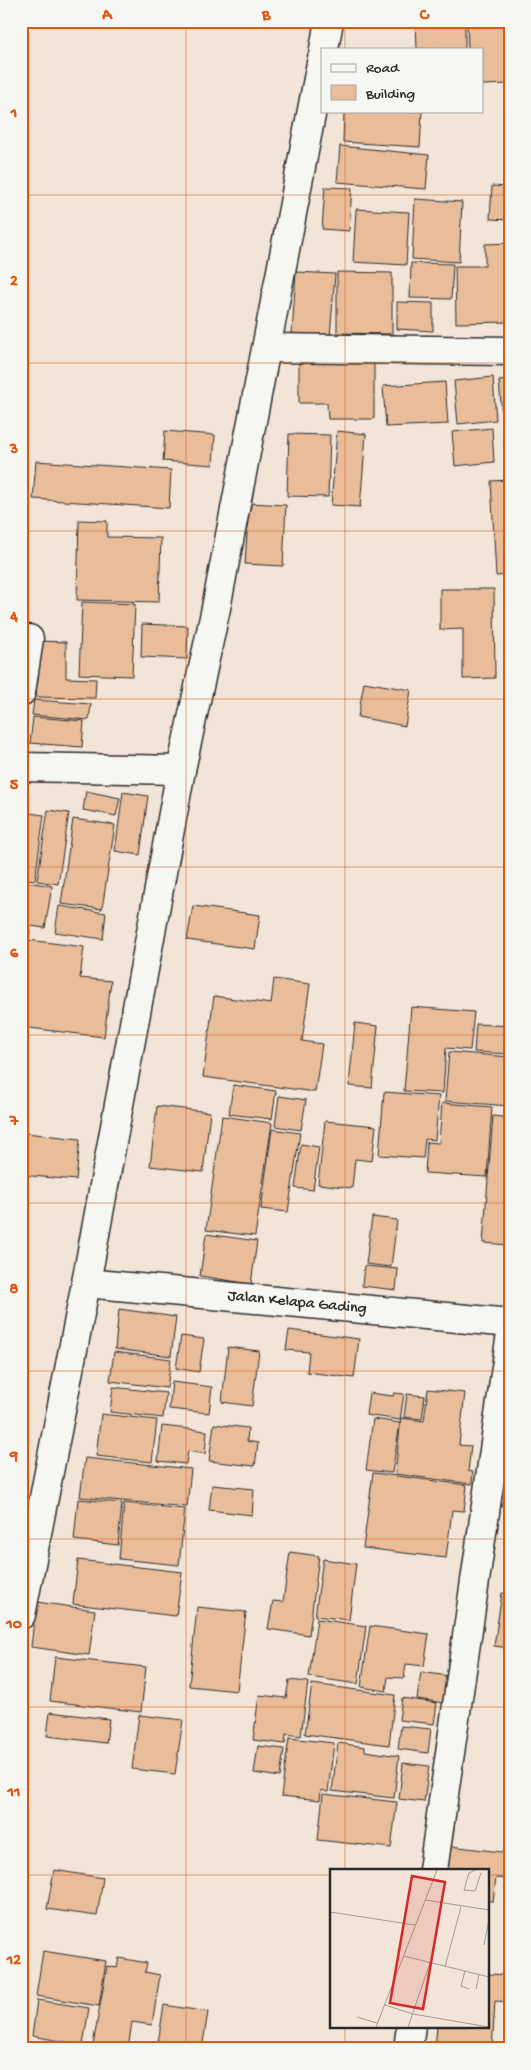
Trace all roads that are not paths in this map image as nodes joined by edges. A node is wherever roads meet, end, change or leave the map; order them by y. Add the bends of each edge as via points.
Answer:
1 (329, 21) edge
2 (324, 48) edge
3 (321, 63) edge
4 (267, 348) junction
5 (510, 351) edge
6 (29, 639) dead end
7 (21, 692) edge
8 (21, 767) edge
9 (181, 770) junction
10 (86, 1284) junction
11 (510, 1323) edge
12 (510, 1340) edge
13 (21, 1614) edge
14 (434, 1869) edge
15 (411, 2028) edge
16 (408, 2049) edge

1 - 2 street
3 - 4 street
4 - 5 street
4 - 9 street
6 - 7 street
8 - 9 street
9 - 10 street
10 - 11 street, Jalan Kelapa Gading
10 - 13 street
12 - 14 street
15 - 16 street

